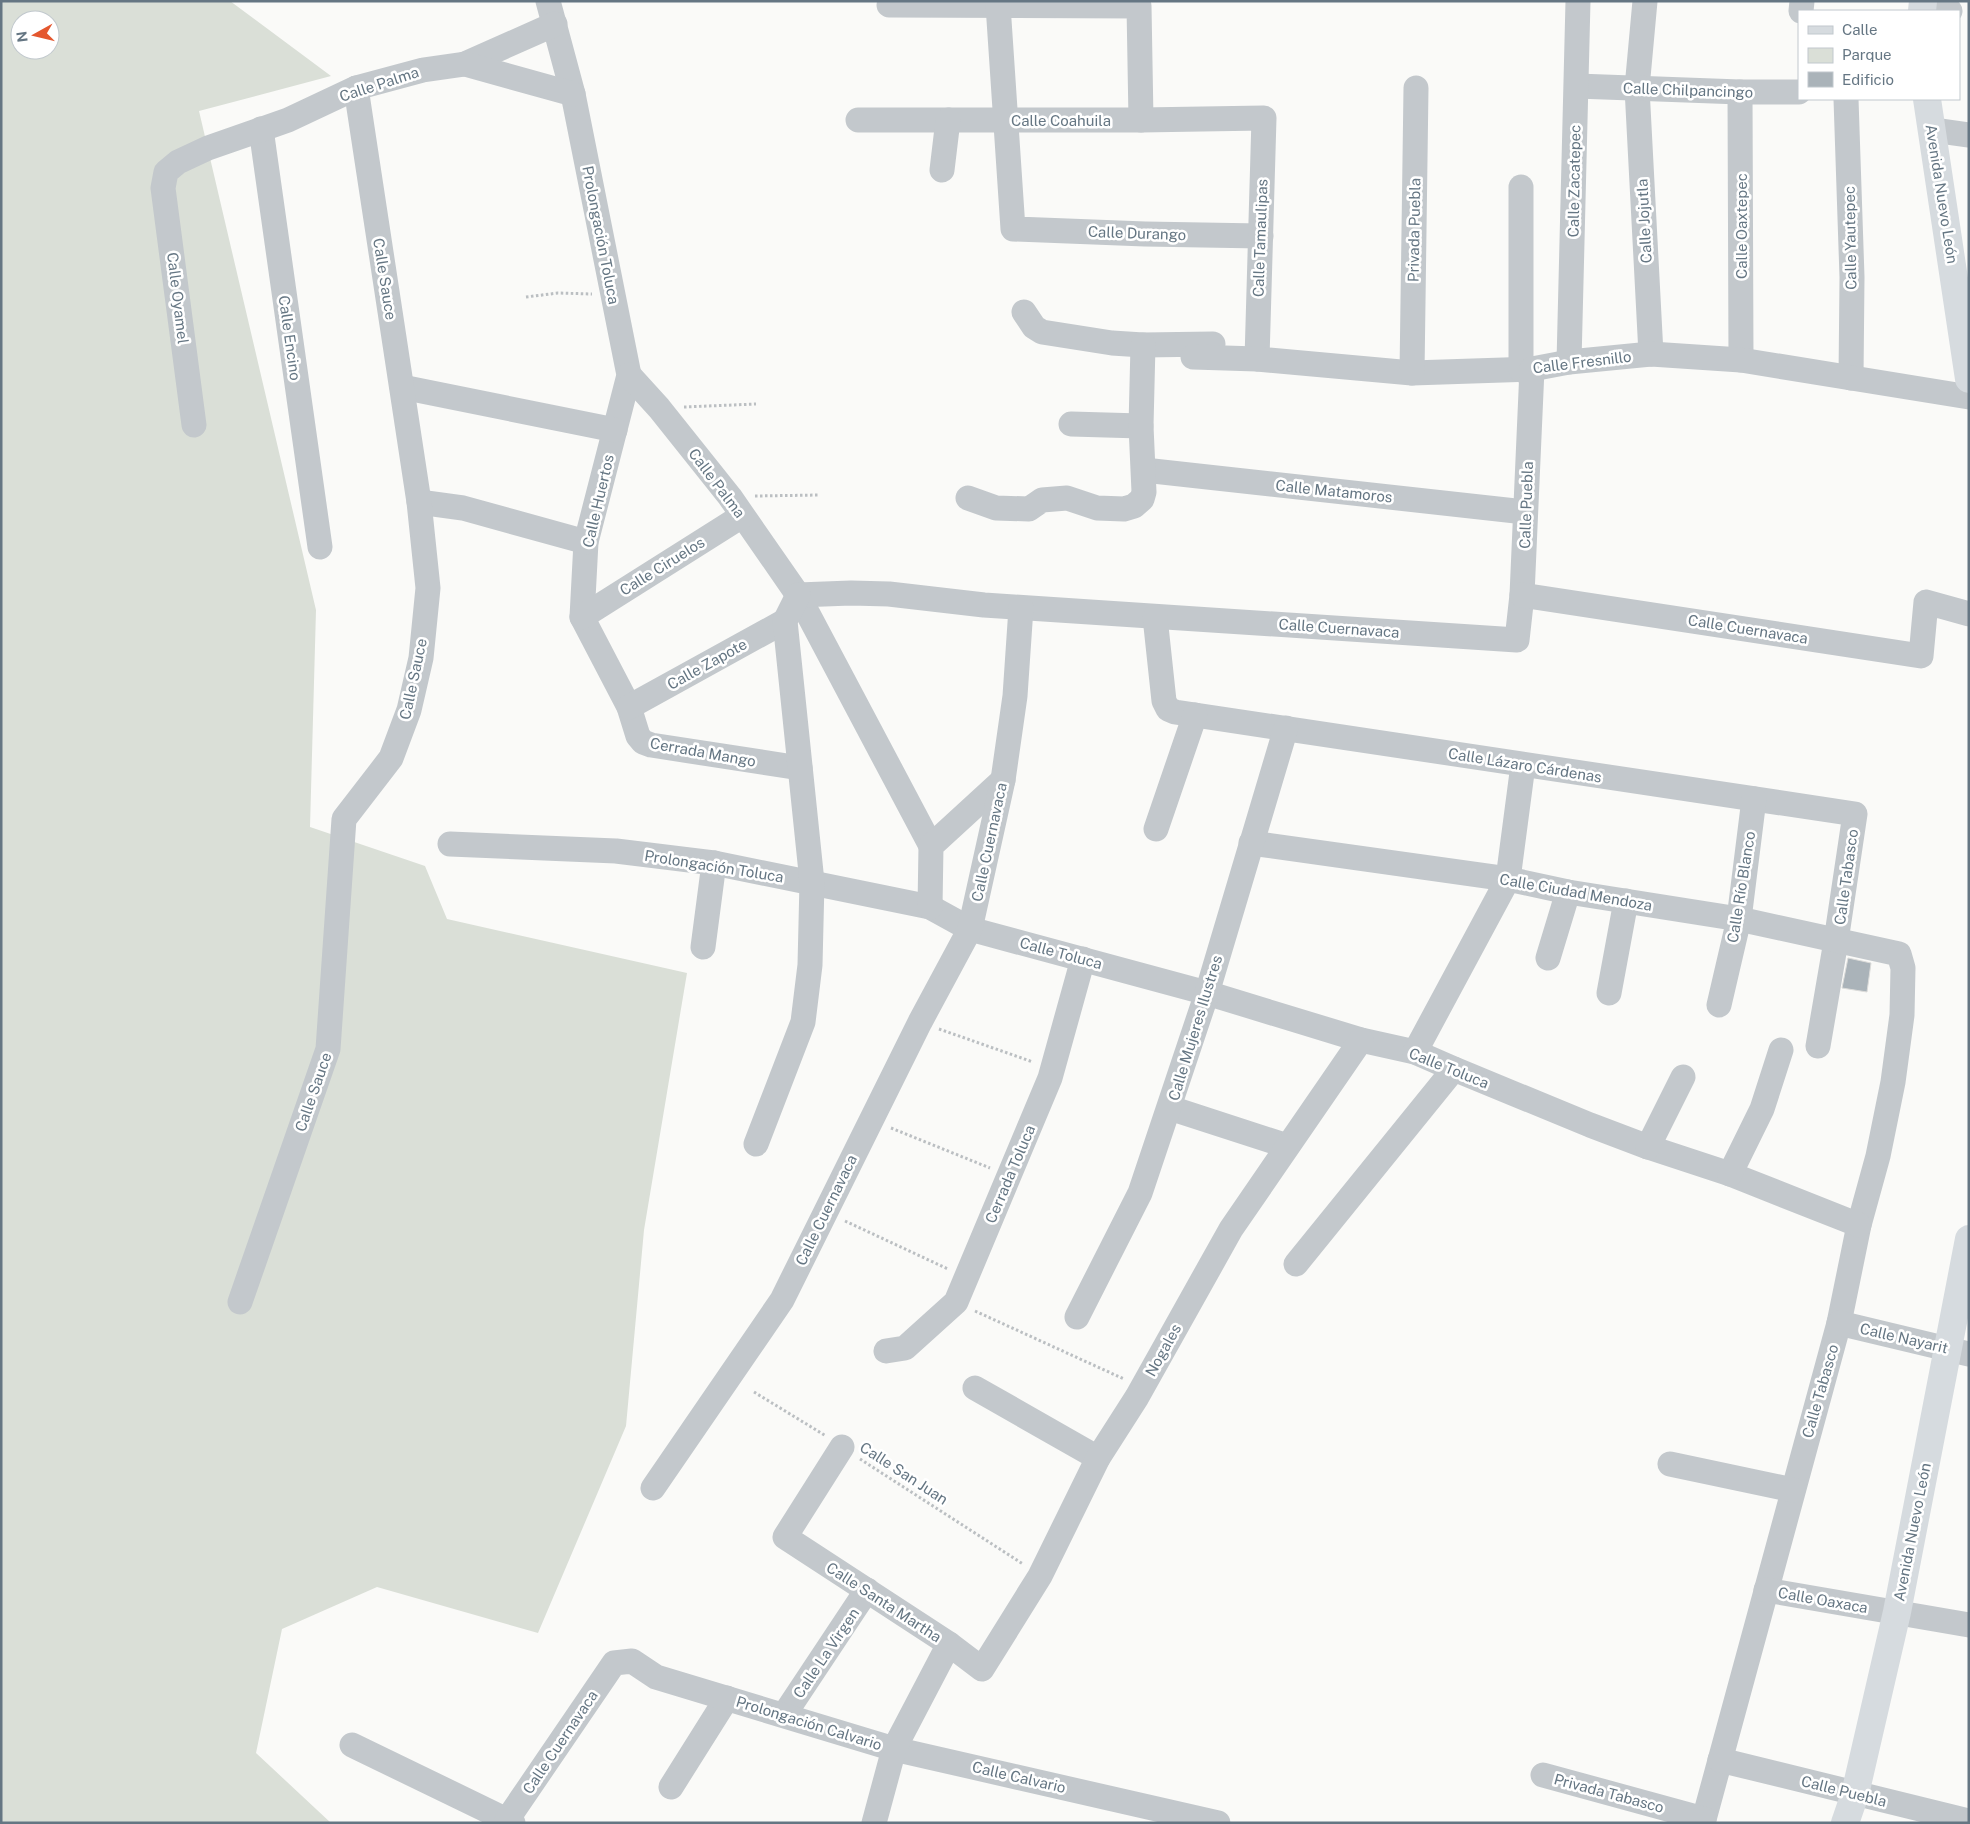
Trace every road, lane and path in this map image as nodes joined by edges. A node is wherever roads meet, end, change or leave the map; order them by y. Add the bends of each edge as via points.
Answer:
1 (1578, 1) edge
2 (1645, 1) edge
3 (889, 5) dead end
4 (998, 5) junction
5 (1922, 6) edge
6 (1944, 10) edge
7 (551, 13) edge
8 (465, 64) junction
9 (1798, 85) edge
10 (1577, 86) junction
11 (356, 88) junction
12 (1416, 88) dead end
13 (1637, 88) junction
14 (1740, 92) junction
15 (573, 94) junction
16 (1846, 100) edge
17 (1927, 100) edge
18 (1264, 118) joint
19 (858, 120) dead end
20 (948, 120) junction
21 (1005, 120) junction
22 (1141, 120) junction
23 (261, 129) junction
24 (1933, 130) junction
25 (1969, 135) edge
26 (942, 170) dead end
27 (166, 172) joint
28 (1521, 187) dead end
29 (1261, 236) junction
30 (613, 295) junction
31 (526, 297) dead end
32 (1024, 312) dead end
33 (1144, 345) junction
34 (1257, 352) junction
35 (1651, 354) junction
36 (1193, 357) dead end
37 (1741, 360) junction
38 (1569, 362) junction
39 (1526, 370) junction
40 (1412, 373) junction
41 (629, 375) junction
42 (1851, 378) junction
43 (1969, 378) edge
44 (402, 386) junction
45 (1969, 397) edge
46 (756, 404) dead end
47 (659, 408) junction
48 (1071, 424) dead end
49 (194, 425) dead end
50 (1141, 426) junction
51 (615, 430) junction
52 (1144, 470) junction
53 (820, 496) dead end
54 (968, 498) dead end
55 (419, 502) junction
56 (736, 506) junction
57 (1525, 512) junction
58 (586, 542) junction
59 (320, 547) dead end
60 (798, 595) junction
61 (1522, 595) junction
62 (1021, 608) junction
63 (1969, 614) edge
64 (1155, 616) junction
65 (582, 617) junction
66 (785, 621) junction
67 (1517, 640) joint
68 (629, 707) junction
69 (1195, 715) junction
70 (1286, 728) junction
71 (1523, 765) junction
72 (800, 768) junction
73 (1003, 780) junction
74 (1754, 798) junction
75 (1855, 814) joint
76 (1156, 829) dead end
77 (1251, 843) junction
78 (450, 844) dead end
79 (931, 846) junction
80 (714, 863) junction
81 (1508, 879) junction
82 (812, 882) junction
83 (1568, 892) junction
84 (1626, 901) junction
85 (930, 907) junction
86 (1739, 919) junction
87 (970, 929) junction
88 (1836, 940) junction
89 (704, 947) dead end
90 (1899, 954) joint
91 (1548, 958) dead end
92 (1083, 959) junction
93 (1207, 993) junction
94 (1609, 993) dead end
95 (1719, 1005) dead end
96 (920, 1022) junction
97 (1361, 1040) junction
98 (1818, 1046) dead end
99 (1781, 1050) dead end
100 (1415, 1052) junction
101 (1052, 1069) junction
102 (1454, 1069) junction
103 (1683, 1077) dead end
104 (1170, 1108) junction
105 (871, 1120) junction
106 (756, 1144) dead end
107 (1287, 1146) junction
108 (1648, 1148) junction
109 (1730, 1174) junction
110 (1009, 1176) junction
111 (824, 1212) junction
112 (1859, 1225) junction
113 (1969, 1239) edge
114 (1296, 1264) dead end
115 (967, 1278) junction
116 (240, 1302) dead end
117 (956, 1302) junction
118 (1077, 1318) dead end
119 (1839, 1323) junction
120 (886, 1351) dead end
121 (1958, 1351) edge
122 (1142, 1387) junction
123 (975, 1388) dead end
124 (754, 1392) dead end
125 (842, 1447) junction
126 (1098, 1458) junction
127 (1670, 1464) dead end
128 (653, 1488) dead end
129 (1793, 1490) junction
130 (1040, 1576) junction
131 (867, 1590) junction
132 (1766, 1590) junction
133 (1897, 1612) junction
134 (1969, 1625) edge
135 (950, 1644) junction
136 (614, 1664) joint
137 (982, 1669) joint
138 (727, 1698) junction
139 (784, 1715) junction
140 (352, 1745) dead end
141 (894, 1749) junction
142 (1720, 1760) junction
143 (1543, 1775) dead end
144 (671, 1787) dead end
145 (1855, 1794) junction
146 (1703, 1821) edge
147 (1969, 1821) edge
148 (510, 1822) edge
149 (874, 1823) edge
150 (1218, 1823) edge
151 (1845, 1823) edge

1 - 10 street, Calle Zacatepec
2 - 13 street, Calle Jojutla
3 - 4 street
4 - 21 street
4 - 22 street via 1139,6
5 - 6 street
7 - 8 street
7 - 15 street, Prolongación Toluca
8 - 11 street, Calle Palma via 423,70
8 - 15 street, Calle Palma
9 - 14 street, Calle Chilpancingo
10 - 13 street, Calle Chilpancingo
10 - 38 street, Calle Zacatepec
11 - 23 street, Calle Palma
11 - 44 street, Calle Sauce
12 - 40 street, Privada Puebla
13 - 14 street, Calle Chilpancingo
13 - 35 street, Calle Jojutla
14 - 37 street, Calle Oaxtepec
15 - 30 street, Prolongación Toluca
16 - 42 street, Calle Yautepec via 1852,277
17 - 24 main road, Avenida Nuevo León
18 - 22 street, Calle Coahuila
18 - 29 street, Calle Tamaulipas
19 - 20 street, Calle Coahuila
20 - 21 street, Calle Coahuila
20 - 26 street
21 - 22 street, Calle Coahuila
21 - 29 street, Calle Durango via 1013,229
23 - 27 street, Calle Palma via 193,155
23 - 59 street, Calle Encino
24 - 25 street
24 - 43 main road, Avenida Nuevo León
27 - 49 street, Calle Oyamel via 163,188
28 - 39 street, Calle Puebla
29 - 34 street, Calle Tamaulipas
30 - 31 path via 558,293
30 - 41 street, Prolongación Toluca
32 - 33 street via 1034,327 1042,332
33 - 34 street
33 - 50 street
34 - 36 street, Calle Fresnillo
34 - 40 street, Calle Fresnillo
35 - 37 street, Calle Fresnillo
35 - 38 street, Calle Fresnillo
37 - 42 street, Calle Fresnillo
38 - 39 street, Calle Fresnillo
39 - 40 street, Calle Fresnillo
39 - 57 street, Calle Puebla
41 - 47 street, Calle Palma
41 - 51 street, Calle Huertos
42 - 45 street, Calle Fresnillo
44 - 51 street
44 - 55 street, Calle Sauce
46 - 47 path
47 - 56 street, Calle Palma
48 - 50 street
50 - 52 street
51 - 58 street, Calle Huertos
52 - 54 street via 1142,500 1124,509 1097,508 1067,498 1042,500 1029,510 996,508
52 - 57 street, Calle Matamoros
53 - 56 path
55 - 58 street via 463,508
55 - 116 street, Calle Sauce via 428,588 421,658 409,710 391,758 344,819 328,1050
56 - 60 street, Calle Palma
56 - 65 street, Calle Ciruelos
57 - 61 street, Calle Puebla
58 - 65 street, Calle Huertos
60 - 62 street via 889,594
60 - 66 street
60 - 79 street
61 - 63 street, Calle Cuernavaca via 1921,656 1926,602
61 - 67 street, Calle Puebla
62 - 64 street, Calle Cuernavaca
62 - 73 street, Calle Cuernavaca via 1015,696
64 - 67 street, Calle Cuernavaca
64 - 69 street, Calle Lázaro Cárdenas via 1164,701 1168,709
65 - 68 street
66 - 68 street, Calle Zapote
66 - 72 street
68 - 72 street, Cerrada Mango via 638,736 651,745
69 - 70 street, Calle Lázaro Cárdenas
69 - 76 street
70 - 71 street, Calle Lázaro Cárdenas
70 - 77 street, Calle Mujeres Ilustres
71 - 74 street, Calle Lázaro Cárdenas
71 - 81 street
72 - 82 street
73 - 79 street
73 - 87 street, Calle Cuernavaca
74 - 75 street, Calle Lázaro Cárdenas
74 - 86 street, Calle Río Blanco
75 - 88 street, Calle Tabasco
77 - 81 street, Calle Ciudad Mendoza
77 - 93 street, Calle Mujeres Ilustres
78 - 80 street, Prolongación Toluca via 616,851
79 - 85 street
80 - 82 street, Prolongación Toluca
80 - 89 street
81 - 83 street, Calle Ciudad Mendoza
81 - 100 street
82 - 85 street, Prolongación Toluca
82 - 106 street via 810,965 803,1022
83 - 84 street, Calle Ciudad Mendoza
83 - 91 street
84 - 86 street, Calle Ciudad Mendoza
84 - 94 street
85 - 87 street, Prolongación Toluca
86 - 88 street, Calle Ciudad Mendoza
86 - 95 street, Calle Río Blanco
87 - 92 street, Calle Toluca
87 - 96 street, Calle Cuernavaca
88 - 90 street, Calle Ciudad Mendoza
88 - 98 street, Calle Tabasco
90 - 112 street, Calle Tabasco via 1903,968 1902,1015 1893,1082 1878,1156
92 - 93 street, Calle Toluca
92 - 101 street, Cerrada Toluca
93 - 97 street, Calle Toluca
93 - 104 street, Calle Mujeres Ilustres
96 - 101 path
96 - 105 street, Calle Cuernavaca
97 - 100 street, Calle Toluca
97 - 107 street, Nogales
99 - 109 street via 1762,1109
100 - 102 street, Calle Toluca
101 - 110 street, Cerrada Toluca
102 - 108 street, Calle Toluca
102 - 114 street
103 - 108 street
104 - 107 street
104 - 118 street, Calle Mujeres Ilustres via 1140,1193
105 - 110 path
105 - 111 street, Calle Cuernavaca
107 - 122 street, Nogales via 1231,1229
108 - 109 street, Calle Toluca
109 - 112 street, Calle Toluca
110 - 115 street, Cerrada Toluca
111 - 115 path
111 - 128 street, Calle Cuernavaca via 782,1300
112 - 119 street, Calle Tabasco
113 - 121 main road, Avenida Nuevo León
115 - 117 street, Cerrada Toluca
117 - 120 street, Cerrada Toluca via 905,1348
117 - 122 path
119 - 121 street, Calle Nayarit
119 - 129 street, Calle Tabasco
121 - 133 main road, Avenida Nuevo León
122 - 126 street, Nogales
123 - 126 street
124 - 125 path, Calle San Juan
125 - 130 path, Calle San Juan
125 - 131 street, Calle Santa Martha via 785,1537
126 - 130 street, Nogales
127 - 129 street
129 - 132 street, Calle Tabasco
130 - 137 street, Nogales
131 - 135 street, Calle Santa Martha
131 - 139 street, Calle La Virgen
132 - 133 street, Calle Oaxaca
132 - 142 street, Calle Tabasco
133 - 134 street, Calle Oaxaca
133 - 145 main road, Avenida Nuevo León
135 - 137 street, Calle Santa Martha
135 - 141 street, Prolongación Calvario
136 - 138 street, Prolongación Calvario via 632,1662 656,1677
136 - 148 street, Calle Cuernavaca
138 - 139 street, Prolongación Calvario
138 - 144 street
139 - 141 street, Prolongación Calvario
140 - 148 street
141 - 149 street
141 - 150 street, Calle Calvario
142 - 145 street, Calle Puebla
142 - 146 street, Calle Tabasco
143 - 146 street, Privada Tabasco
145 - 147 street, Calle Puebla
145 - 151 main road, Avenida Nuevo León

